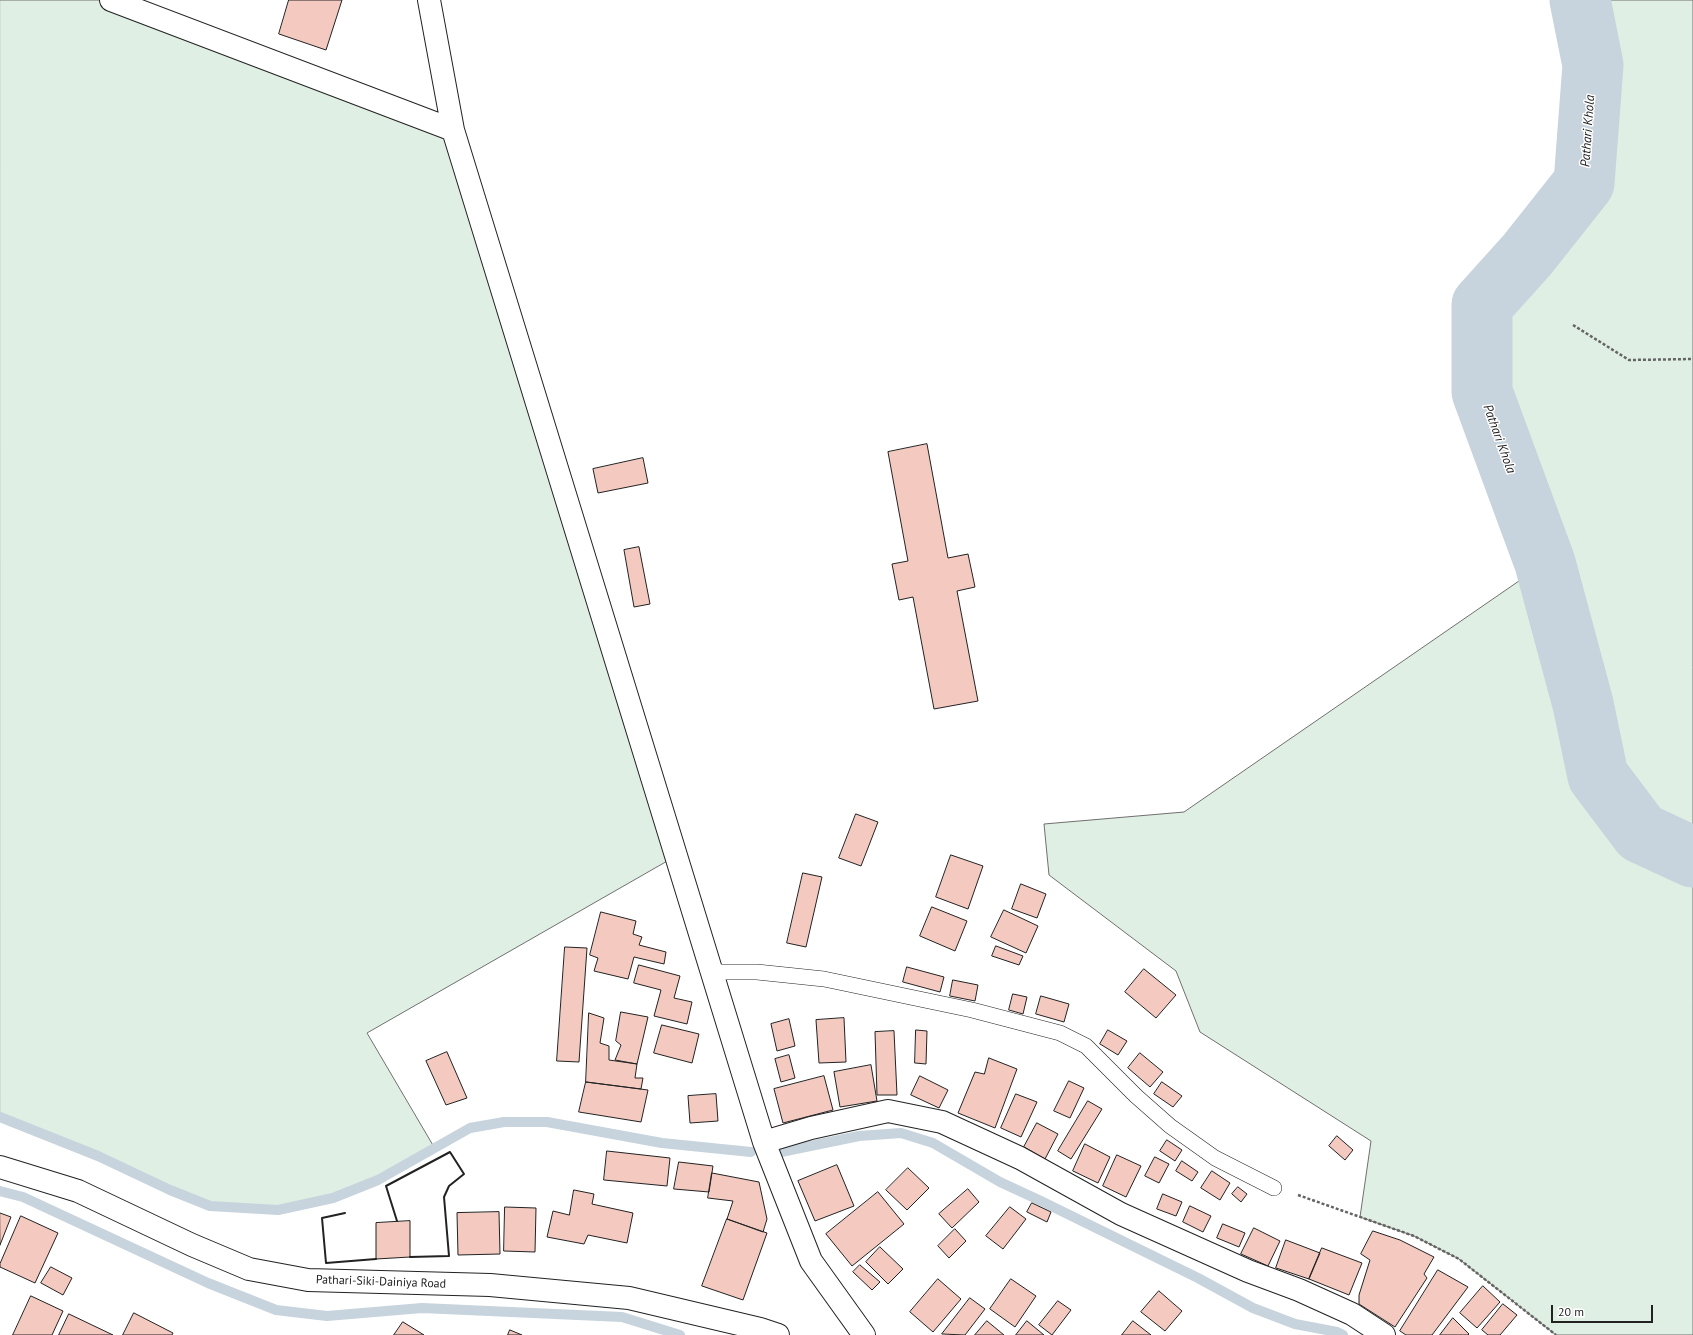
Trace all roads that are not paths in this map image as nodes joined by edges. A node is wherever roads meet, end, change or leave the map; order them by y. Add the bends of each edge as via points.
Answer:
1 (111, 0) edge
2 (429, 0) edge
3 (453, 130) junction
4 (711, 972) junction
5 (764, 1142) junction
6 (0, 1167) edge
7 (1274, 1188) road end
8 (778, 1335) edge
9 (864, 1335) edge
10 (1384, 1335) edge

1 - 3 street
2 - 3 street
3 - 4 street
4 - 5 street
4 - 7 lane via 757,972 824,979 972,1010 1060,1033 1086,1046 1136,1096 1183,1135 1215,1158
5 - 9 street via 811,1261
5 - 10 street via 811,1128 888,1112 942,1122 1020,1158 1122,1214 1248,1271 1352,1314
6 - 8 street, Pathari-Siki-Dainiya Road via 78,1191 249,1269 308,1280 490,1285 629,1298

